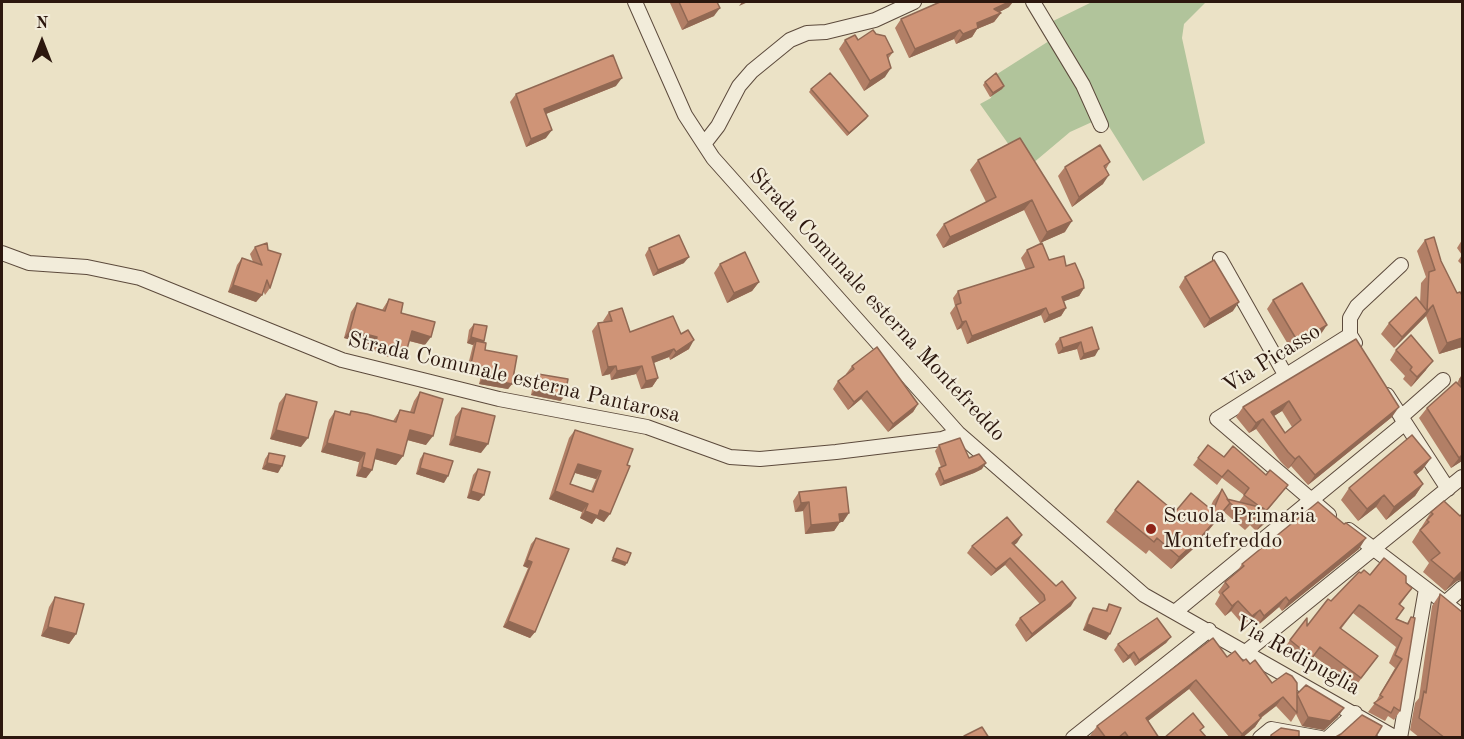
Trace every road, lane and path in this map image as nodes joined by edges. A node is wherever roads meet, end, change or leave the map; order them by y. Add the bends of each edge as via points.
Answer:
1 (635, 2) edge
2 (914, 2) edge
3 (1033, 2) edge
4 (1101, 125) dead end
5 (704, 144) junction
6 (2, 253) edge
7 (1220, 259) dead end
8 (1401, 265) dead end
9 (1350, 335) junction
10 (1362, 353) edge
11 (1286, 376) junction
12 (1379, 380) edge
13 (1443, 381) dead end
14 (1403, 420) junction
15 (958, 432) junction
16 (1462, 477) edge
17 (1448, 489) junction
18 (1310, 500) junction
19 (1373, 548) junction
20 (1462, 588) edge
21 (1426, 589) junction
22 (1445, 603) junction
23 (1175, 612) junction
24 (1462, 616) edge
25 (1209, 630) junction
26 (1247, 651) junction
27 (1355, 713) junction
28 (1073, 738) edge
29 (1260, 738) edge
30 (1321, 738) edge
31 (1328, 738) edge
32 (1398, 738) edge

1 - 5 street, Strada Comunale esterna Montefreddo via 685,115
2 - 5 street via 875,20 790,40 739,86
3 - 4 street via 1083,85
5 - 15 street, Strada Comunale esterna Montefreddo via 748,199
6 - 15 street, Strada Comunale esterna Pantarosa via 29,263 87,267 140,278 342,360 499,399 647,427 730,457 760,459 836,452 942,439
7 - 11 street
8 - 9 street via 1357,306 1350,318
9 - 10 street
9 - 11 street, Via Picasso
11 - 18 street, Via Picasso via 1217,419
12 - 14 street
13 - 14 street
14 - 17 street
14 - 18 street
15 - 23 street, Strada Comunale esterna Montefreddo via 1144,595
16 - 17 street
17 - 19 street
18 - 19 street
18 - 23 street
19 - 21 street
19 - 26 street
20 - 22 street
21 - 22 street
21 - 32 street
22 - 24 street
23 - 25 street, Via Redipuglia
25 - 26 street, Via Redipuglia
25 - 28 street
26 - 27 street, Via Redipuglia
27 - 31 street
27 - 32 street, Via Redipuglia
29 - 30 street via 1271,729

